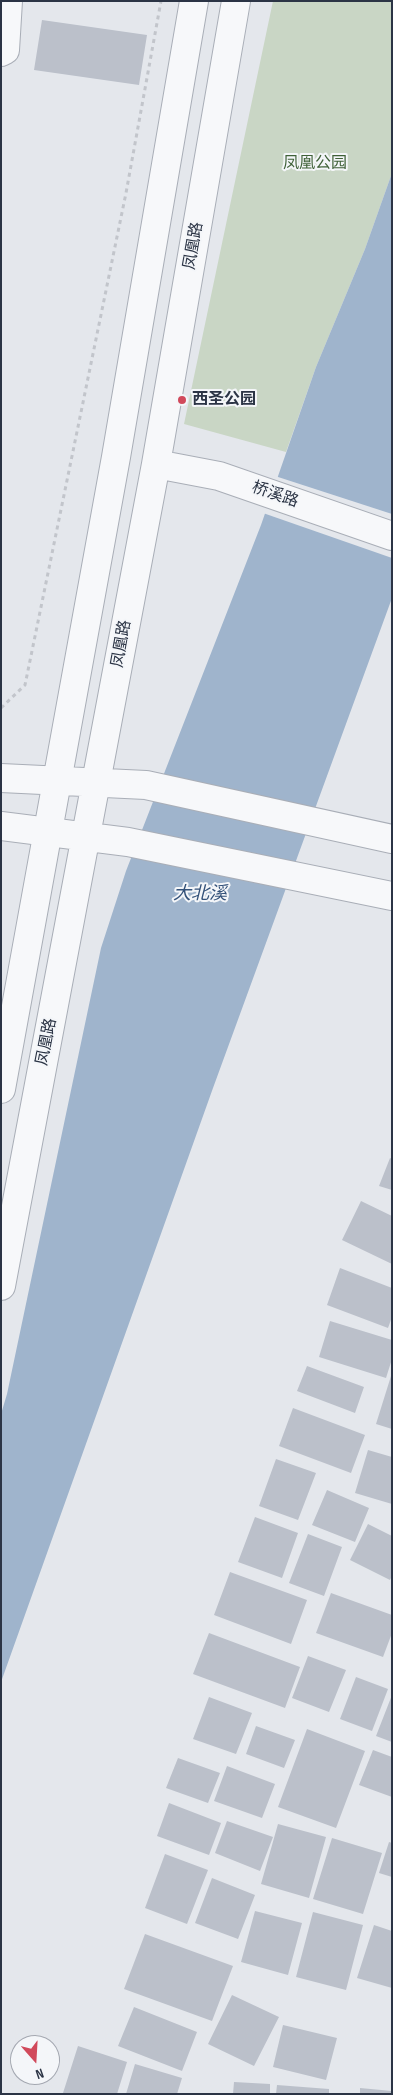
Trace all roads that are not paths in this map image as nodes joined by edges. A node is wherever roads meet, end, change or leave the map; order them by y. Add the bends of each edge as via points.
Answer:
1 (8, 1) edge
2 (194, 1) edge
3 (236, 1) edge
4 (1, 52) edge
5 (156, 464) junction
6 (392, 536) edge
7 (1, 778) edge
8 (58, 780) junction
9 (97, 784) junction
10 (1, 826) edge
11 (48, 831) junction
12 (85, 836) junction
13 (392, 840) edge
14 (392, 896) edge
15 (1, 1089) edge
16 (1, 1286) edge

1 - 4 street via 5,50
2 - 8 street
3 - 5 street, 凤凰路
5 - 6 street, 桥溪路 via 219,476
5 - 9 street, 凤凰路
7 - 8 street
8 - 9 street
8 - 11 street
9 - 12 street, 凤凰路
9 - 13 street via 146,785
10 - 11 street
11 - 12 street
11 - 15 street
12 - 14 street
12 - 16 street, 凤凰路

